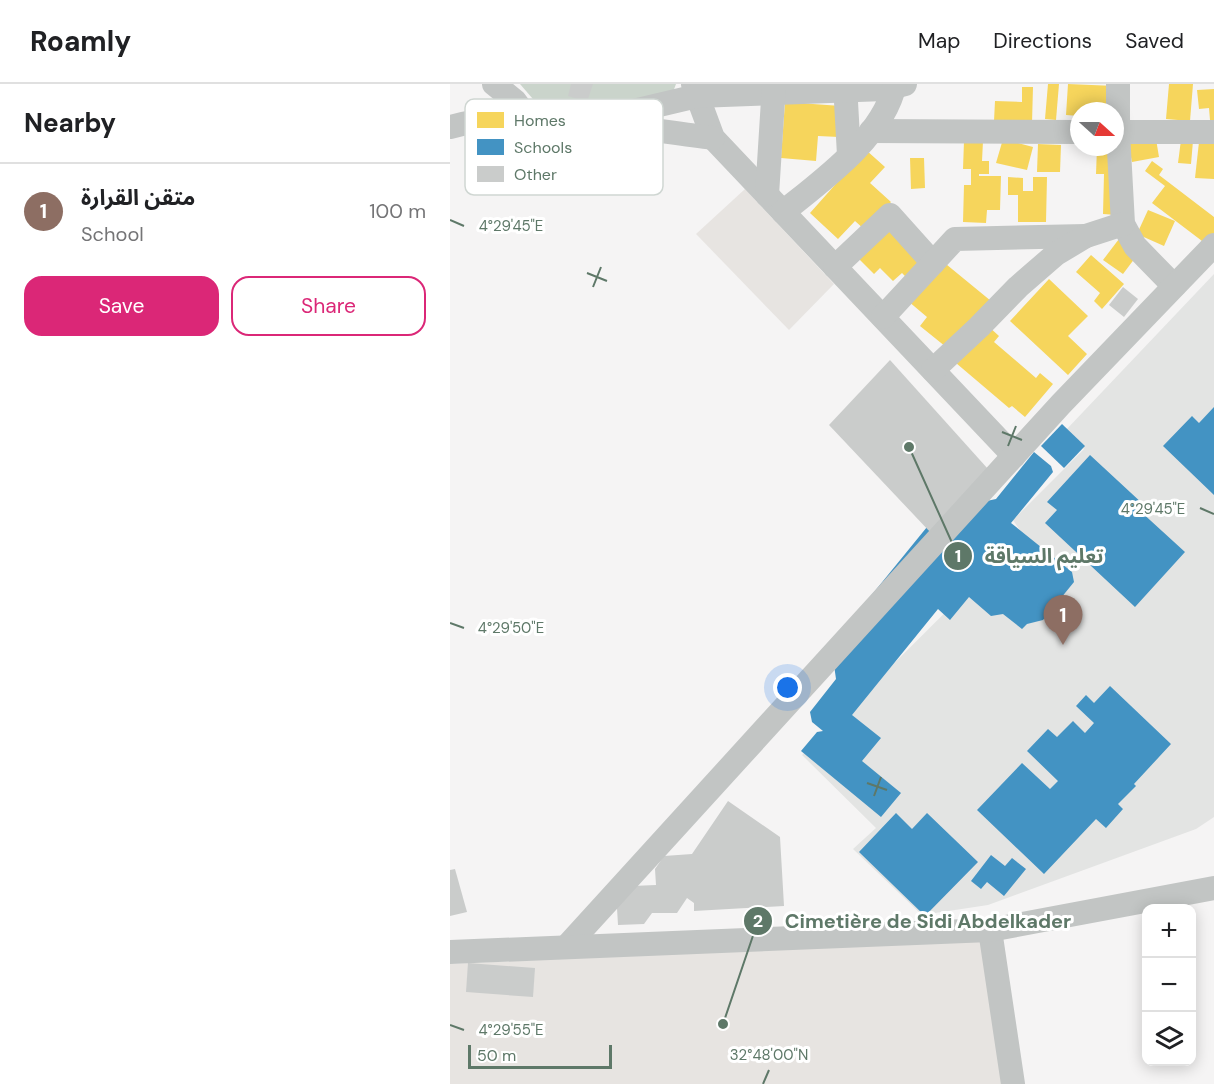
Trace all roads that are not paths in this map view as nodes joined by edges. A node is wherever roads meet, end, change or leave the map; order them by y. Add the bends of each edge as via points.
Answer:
1 (494, 84) edge
2 (1118, 84) edge
3 (898, 85) edge
4 (845, 87) edge
5 (774, 89) edge
6 (695, 90) edge
7 (512, 99) edge
8 (663, 99) edge
9 (1117, 102) edge
10 (465, 124) edge
11 (450, 127) edge
12 (871, 131) junction
13 (663, 132) edge
14 (1070, 132) edge
15 (1124, 132) edge
16 (1214, 132) edge
17 (713, 138) junction
18 (849, 155) junction
19 (1118, 156) edge
20 (775, 203) junction
21 (1122, 224) junction
22 (1086, 236) junction
23 (1214, 244) edge
24 (933, 263) junction
25 (835, 267) junction
26 (1174, 286) junction
27 (883, 317) junction
28 (933, 370) junction
29 (1014, 456) junction
30 (1214, 888) edge
31 (990, 930) junction
32 (567, 946) junction
33 (450, 952) edge
34 (1013, 1084) edge

1 - 7 street
2 - 9 street
3 - 4 street via 885,89
3 - 12 street via 887,110
4 - 5 street
4 - 18 street
5 - 6 street
5 - 20 street
6 - 8 street
6 - 17 street
10 - 11 street
12 - 14 street
12 - 18 street
13 - 17 street
15 - 16 street
17 - 20 street
18 - 20 street via 824,179
19 - 21 street
20 - 25 street
21 - 22 street
21 - 26 street via 1135,246
22 - 24 street via 955,239
22 - 28 street via 1056,254 1018,287
23 - 26 street
24 - 25 street via 890,215
24 - 27 street
25 - 27 street
26 - 29 street
27 - 28 street
28 - 29 street
29 - 32 street
30 - 31 street
31 - 32 street
31 - 34 street
32 - 33 street

